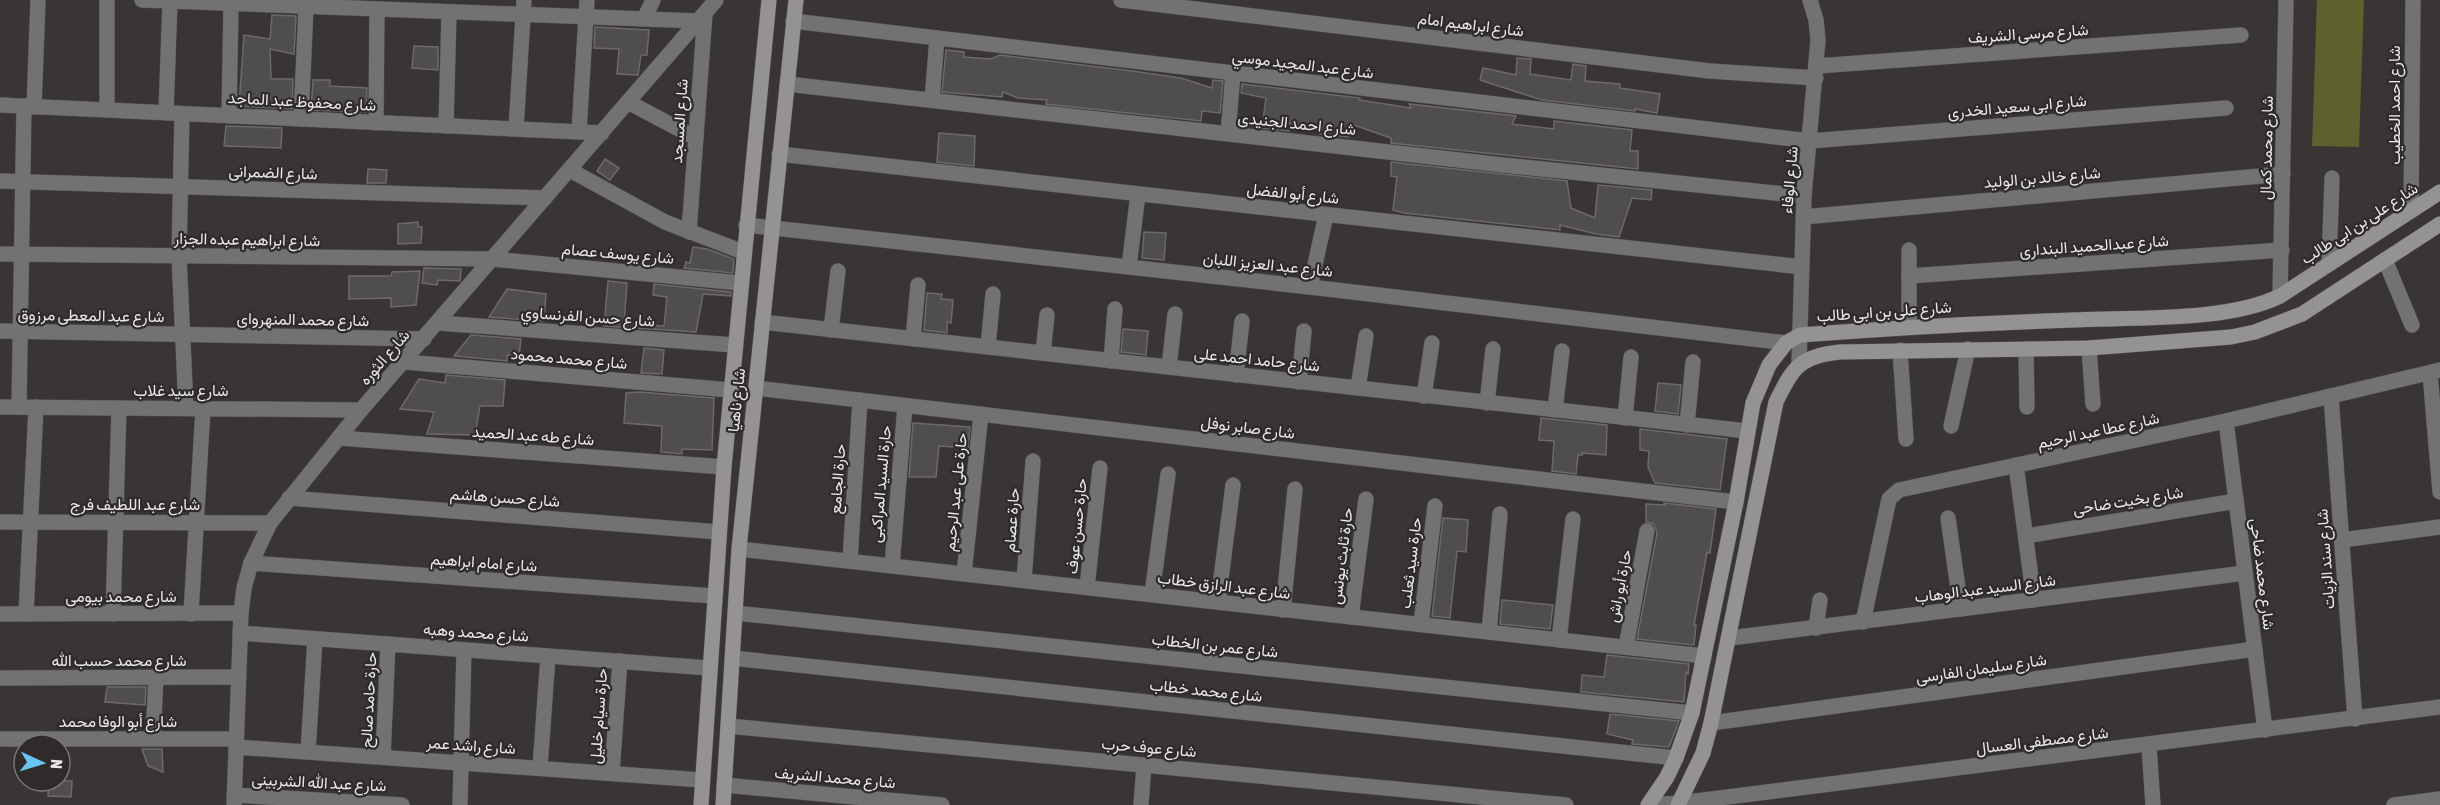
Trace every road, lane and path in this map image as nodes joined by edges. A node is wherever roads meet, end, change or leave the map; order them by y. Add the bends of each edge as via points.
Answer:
1 (38, 0) edge
2 (107, 0) edge
3 (141, 0) edge
4 (587, 0) edge
5 (653, 0) edge
6 (716, 0) edge
7 (769, 0) edge
8 (796, 0) edge
9 (1121, 0) edge
10 (1810, 0) edge
11 (2286, 0) edge
12 (2413, 0) edge
13 (174, 1) edge
14 (248, 2) edge
15 (231, 4) junction
16 (330, 4) edge
17 (400, 5) edge
18 (306, 7) junction
19 (523, 7) edge
20 (377, 10) junction
21 (450, 13) junction
22 (586, 17) junction
23 (702, 17) junction
24 (644, 19) junction
25 (793, 21) junction
26 (2241, 35) dead end
27 (937, 38) junction
28 (1817, 72) junction
29 (1233, 74) junction
30 (787, 84) junction
31 (932, 100) junction
32 (628, 102) junction
33 (0, 105) edge
34 (29, 106) junction
35 (2226, 108) dead end
36 (107, 110) junction
37 (166, 113) junction
38 (182, 114) junction
39 (230, 116) junction
40 (301, 119) junction
41 (376, 123) junction
42 (446, 126) junction
43 (516, 129) junction
44 (579, 132) junction
45 (602, 133) junction
46 (1228, 134) junction
47 (696, 138) junction
48 (1810, 141) junction
49 (779, 154) junction
50 (570, 170) junction
51 (2283, 174) junction
52 (2332, 178) dead end
53 (0, 181) edge
54 (22, 181) junction
55 (181, 187) junction
56 (2440, 192) edge
57 (1138, 194) junction
58 (1804, 196) junction
59 (545, 198) junction
60 (2411, 211) junction
61 (1326, 215) junction
62 (1803, 217) junction
63 (2440, 224) edge
64 (746, 225) junction
65 (772, 228) junction
66 (688, 232) junction
67 (1909, 250) dead end
68 (2282, 250) junction
69 (743, 252) junction
70 (0, 254) edge
71 (21, 254) junction
72 (179, 256) junction
73 (493, 259) junction
74 (2385, 260) junction
75 (2329, 264) junction
76 (1129, 267) junction
77 (1802, 267) junction
78 (838, 272) dead end
79 (1909, 276) junction
80 (740, 283) junction
81 (918, 285) dead end
82 (1310, 287) junction
83 (993, 294) dead end
84 (2280, 296) junction
85 (1115, 309) dead end
86 (1175, 314) dead end
87 (1047, 315) dead end
88 (1242, 321) dead end
89 (438, 322) junction
90 (762, 322) junction
91 (2412, 325) dead end
92 (1909, 326) junction
93 (831, 330) junction
94 (1304, 331) dead end
95 (0, 332) edge
96 (20, 332) junction
97 (182, 334) junction
98 (1800, 335) junction
99 (1366, 336) dead end
100 (424, 339) junction
101 (913, 339) junction
102 (1432, 343) dead end
103 (1786, 343) junction
104 (734, 345) junction
105 (988, 347) junction
106 (2089, 348) junction
107 (1493, 349) dead end
108 (1968, 349) junction
109 (2026, 349) junction
110 (1900, 350) junction
111 (1562, 351) dead end
112 (1043, 353) junction
113 (1631, 357) dead end
114 (1111, 361) junction
115 (405, 362) junction
116 (1694, 362) dead end
117 (1799, 363) junction
118 (1169, 367) junction
119 (2435, 372) edge
120 (1236, 375) junction
121 (1299, 382) junction
122 (756, 388) junction
123 (1358, 388) junction
124 (730, 390) junction
125 (1424, 396) junction
126 (2331, 396) junction
127 (860, 400) junction
128 (1487, 403) junction
129 (2093, 404) dead end
130 (904, 406) junction
131 (0, 407) edge
132 (19, 407) junction
133 (36, 407) junction
134 (2027, 407) dead end
135 (119, 408) junction
136 (186, 408) junction
137 (203, 408) junction
138 (361, 410) junction
139 (1555, 410) junction
140 (981, 414) junction
141 (1625, 418) junction
142 (2226, 422) junction
143 (1687, 425) junction
144 (1951, 426) dead end
145 (1747, 431) junction
146 (339, 438) junction
147 (1906, 439) dead end
148 (1033, 462) dead end
149 (2016, 465) junction
150 (724, 467) junction
151 (1100, 468) dead end
152 (1168, 474) dead end
153 (1233, 485) dead end
154 (1295, 489) dead end
155 (2440, 492) edge
156 (289, 498) junction
157 (1366, 500) dead end
158 (2236, 501) junction
159 (1736, 502) junction
160 (1435, 506) dead end
161 (1500, 514) dead end
162 (1948, 518) dead end
163 (1573, 519) dead end
164 (0, 522) edge
165 (30, 522) junction
166 (116, 523) junction
167 (197, 523) junction
168 (270, 523) junction
169 (2440, 527) edge
170 (1647, 531) dead end
171 (718, 532) junction
172 (2026, 536) junction
173 (2342, 540) junction
174 (739, 549) junction
175 (850, 561) junction
176 (251, 563) junction
177 (892, 566) junction
178 (2245, 573) junction
179 (964, 574) junction
180 (1024, 580) junction
181 (1087, 587) junction
182 (1152, 594) junction
183 (714, 596) junction
184 (1820, 600) dead end
185 (2034, 600) junction
186 (1218, 602) junction
187 (1961, 609) junction
188 (1283, 610) junction
189 (241, 613) junction
190 (735, 613) junction
191 (0, 614) edge
192 (26, 614) junction
193 (113, 614) junction
194 (191, 614) junction
195 (1351, 617) junction
196 (1863, 621) junction
197 (1421, 624) junction
198 (1816, 627) junction
199 (1489, 632) junction
200 (240, 633) junction
201 (315, 639) junction
202 (1730, 639) junction
203 (1559, 640) junction
204 (388, 644) junction
205 (1626, 647) junction
206 (2255, 649) junction
207 (464, 650) junction
208 (548, 656) junction
209 (1704, 656) junction
210 (732, 658) junction
211 (620, 661) junction
212 (709, 668) junction
213 (156, 677) junction
214 (239, 677) junction
215 (0, 678) edge
216 (2440, 707) edge
217 (1692, 713) junction
218 (2355, 719) junction
219 (1712, 723) junction
220 (728, 726) junction
221 (2265, 730) junction
222 (153, 739) junction
223 (0, 740) edge
224 (236, 743) junction
225 (2149, 746) junction
226 (308, 752) junction
227 (383, 757) junction
228 (1676, 758) junction
229 (461, 763) junction
230 (1144, 765) junction
231 (540, 768) junction
232 (612, 773) junction
233 (702, 780) junction
234 (724, 785) junction
235 (2440, 799) edge
236 (234, 800) edge
237 (1679, 804) edge
238 (402, 805) edge
239 (460, 805) edge
240 (701, 805) edge
241 (723, 805) edge
242 (942, 805) edge
243 (1141, 805) edge
244 (1566, 805) edge
245 (1648, 805) edge
246 (2152, 805) edge
247 (2394, 805) edge

1 - 34 street
2 - 36 street
3 - 13 street
4 - 22 street
5 - 24 street
6 - 23 street, شارع الثوره
7 - 64 street, شارع ناهيا
8 - 25 street, شارع ناهيا
9 - 28 street, شارع ابراهيم امام via 1710,71
10 - 28 street, شارع الوفاء via 1818,29
11 - 51 street, شارع محمد كمال
12 - 60 street, شارع احمد الخطيب
13 - 15 street
13 - 37 street
14 - 15 street
14 - 18 street
15 - 39 street
16 - 18 street
16 - 20 street
17 - 20 street
17 - 21 street
18 - 40 street
19 - 21 street
19 - 22 street
19 - 43 street
20 - 41 street
21 - 42 street
22 - 24 street
22 - 44 street
23 - 24 street
23 - 32 street, شارع الثوره
23 - 47 street, شارع المسجد
25 - 27 street, شارع عبد المجيد موسي
25 - 30 street, شارع ناهيا
26 - 28 street, شارع مرسى الشريف
27 - 29 street, شارع عبد المجيد موسي
27 - 31 street
28 - 48 street, شارع الوفاء
29 - 46 street
29 - 48 street, شارع عبد المجيد موسي
30 - 31 street, شارع احمد الجنيدى
30 - 49 street, شارع ناهيا
31 - 46 street, شارع احمد الجنيدى
32 - 45 street, شارع الثوره
32 - 47 street
33 - 34 street, شارع محفوظ عبد الماجد
34 - 36 street, شارع محفوظ عبد الماجد
34 - 54 street
35 - 48 street, شارع ابى سعيد الخدرى
36 - 37 street, شارع محفوظ عبد الماجد
37 - 38 street, شارع محفوظ عبد الماجد
38 - 39 street, شارع محفوظ عبد الماجد
38 - 55 street
39 - 40 street, شارع محفوظ عبد الماجد
40 - 41 street, شارع محفوظ عبد الماجد
41 - 42 street, شارع محفوظ عبد الماجد
42 - 43 street, شارع محفوظ عبد الماجد
43 - 44 street, شارع محفوظ عبد الماجد
44 - 45 street, شارع محفوظ عبد الماجد
45 - 50 street, شارع الثوره
46 - 58 street, شارع احمد الجنيدى
47 - 66 street, شارع المسجد
48 - 58 street, شارع الوفاء
49 - 57 street, شارع أبو الفضل
49 - 65 street, شارع ناهيا
50 - 59 street, شارع الثوره
50 - 66 street
51 - 62 street, شارع خالد بن الوليد
51 - 68 street, شارع محمد كمال
52 - 75 street
53 - 54 street, شارع الضمرانى
54 - 55 street, شارع الضمرانى
54 - 71 street
55 - 59 street, شارع الضمرانى
55 - 72 street
56 - 60 street, شارع على بن ابى طالب
57 - 61 street, شارع أبو الفضل
57 - 76 street
58 - 62 street, شارع الوفاء
59 - 73 street, شارع الثوره
60 - 75 street, شارع على بن ابى طالب
61 - 77 street, شارع أبو الفضل
61 - 82 street
62 - 77 street, شارع الوفاء
63 - 74 street
64 - 65 street, شارع عبد العزيز اللبان
64 - 69 street, شارع ناهيا
65 - 76 street, شارع عبد العزيز اللبان
65 - 90 street, شارع ناهيا
66 - 69 street
67 - 79 street
68 - 79 street, شارع عبدالحميد البندارى
68 - 84 street, شارع محمد كمال
69 - 80 street, شارع ناهيا
70 - 71 street, شارع ابراهيم عبده الجزار
71 - 72 street, شارع ابراهيم عبده الجزار
71 - 96 street
72 - 73 street, شارع ابراهيم عبده الجزار
72 - 97 street
73 - 80 street, شارع يوسف عصام
73 - 89 street, شارع الثوره
74 - 91 street
74 - 106 street via 2302,314 2256,332
75 - 84 street, شارع على بن ابى طالب
76 - 82 street, شارع عبد العزيز اللبان
77 - 98 street, شارع الوفاء
78 - 93 street
79 - 92 street
80 - 104 street, شارع ناهيا
81 - 101 street
82 - 103 street, شارع عبد العزيز اللبان
83 - 105 street
84 - 92 street, شارع على بن ابى طالب via 2223,312
85 - 114 street
86 - 118 street
87 - 112 street
88 - 120 street
89 - 100 street, شارع الثوره
89 - 104 street, شارع حسن الفرنساوي
90 - 93 street, شارع حامد احمد على
90 - 122 street, شارع ناهيا
92 - 98 street, شارع على بن ابى طالب
93 - 101 street, شارع حامد احمد على
94 - 121 street
95 - 96 street, شارع عبد المعطى مرزوق
96 - 97 street, شارع عبد المعطى مرزوق
96 - 132 street
97 - 100 street, شارع محمد المنهرواى
97 - 136 street
98 - 103 street, شارع على بن ابى طالب
98 - 117 street, شارع الوفاء
99 - 123 street
100 - 115 street, شارع الثوره
101 - 105 street, شارع حامد احمد على
102 - 125 street
103 - 145 street, شارع على بن ابى طالب via 1760,384
104 - 124 street, شارع ناهيا
105 - 112 street, شارع حامد احمد على
106 - 109 street
106 - 129 street
107 - 128 street
108 - 109 street
108 - 110 street
108 - 144 street
109 - 134 street
110 - 117 street via 1826,353
110 - 147 street
111 - 139 street
112 - 114 street, شارع حامد احمد على
113 - 141 street
114 - 118 street, شارع حامد احمد على
115 - 124 street, شارع محمد محمود
115 - 138 street, شارع الثوره
116 - 143 street
117 - 202 street via 1776,402
118 - 120 street, شارع حامد احمد على
119 - 126 street, شارع عطا عبد الرحيم
119 - 155 street
120 - 121 street, شارع حامد احمد على
121 - 123 street, شارع حامد احمد على
122 - 127 street, شارع صابر نوفل
122 - 174 street, شارع ناهيا
123 - 125 street, شارع حامد احمد على
124 - 150 street, شارع ناهيا
125 - 128 street, شارع حامد احمد على
126 - 142 street, شارع عطا عبد الرحيم
126 - 173 street, شارع سند الزيات
127 - 130 street, شارع صابر نوفل
127 - 175 street, حارة الجامع
128 - 139 street, شارع حامد احمد على
130 - 140 street, شارع صابر نوفل
130 - 177 street, حارة السيد المراكبى
131 - 132 street, شارع سيد غلاب
132 - 133 street, شارع سيد غلاب
133 - 135 street, شارع سيد غلاب
133 - 165 street
135 - 136 street, شارع سيد غلاب
135 - 166 street
136 - 137 street, شارع سيد غلاب
137 - 138 street, شارع سيد غلاب
137 - 167 street
138 - 146 street, شارع الثوره
139 - 141 street, شارع حامد احمد على
140 - 159 street, شارع صابر نوفل
140 - 179 street, حارة على عبد الرحيم
141 - 143 street, شارع حامد احمد على
142 - 149 street, شارع عطا عبد الرحيم
142 - 158 street, شارع محمد ضاحى
143 - 145 street, شارع حامد احمد على
145 - 159 street, شارع على بن ابى طالب
146 - 150 street, شارع طه عبد الحميد
146 - 156 street, شارع الثوره
148 - 180 street, حارة عصام
149 - 172 street
149 - 196 street, شارع عطا عبد الرحيم via 1893,493
150 - 171 street, شارع ناهيا
151 - 181 street, حارة حسن عوف
152 - 182 street
153 - 186 street
154 - 188 street
156 - 168 street, شارع الثوره
156 - 171 street, شارع حسن هاشم
157 - 195 street, حارة ثابث يونس
158 - 172 street, شارع بخيت ضاحى
158 - 178 street, شارع محمد ضاحى
159 - 209 street, شارع على بن ابى طالب
160 - 197 street, حارة سيد ثعلب
161 - 199 street
162 - 187 street
163 - 203 street
164 - 165 street, شارع عبد اللطيف فرج
165 - 166 street, شارع عبد اللطيف فرج
165 - 192 street
166 - 167 street, شارع عبد اللطيف فرج
166 - 193 street
167 - 168 street, شارع عبد اللطيف فرج
167 - 194 street
168 - 176 street, شارع الثوره
169 - 173 street
170 - 205 street, حارة أبو راش
171 - 183 street, شارع ناهيا
172 - 185 street
173 - 218 street, شارع سند الزيات
174 - 175 street, شارع عبد الرازق خطاب
174 - 190 street, شارع ناهيا
175 - 177 street, شارع عبد الرازق خطاب
176 - 183 street, شارع امام ابراهيم
176 - 189 street, شارع الثوره
177 - 179 street, شارع عبد الرازق خطاب
178 - 185 street, شارع السيد عبد الوهاب
178 - 206 street, شارع محمد ضاحى
179 - 180 street, شارع عبد الرازق خطاب
180 - 181 street, شارع عبد الرازق خطاب
181 - 182 street, شارع عبد الرازق خطاب
182 - 186 street, شارع عبد الرازق خطاب
183 - 212 street, شارع ناهيا
184 - 198 street
185 - 187 street, شارع السيد عبد الوهاب
186 - 188 street, شارع عبد الرازق خطاب
187 - 196 street, شارع السيد عبد الوهاب
188 - 195 street, شارع عبد الرازق خطاب
189 - 194 street, شارع محمد بيومى
189 - 200 street, شارع الثوره
190 - 210 street, شارع ناهيا
190 - 217 street, شارع عمر بن الخطاب
191 - 192 street, شارع محمد بيومى
192 - 193 street, شارع محمد بيومى
193 - 194 street, شارع محمد بيومى
195 - 197 street, شارع عبد الرازق خطاب
196 - 198 street, شارع السيد عبد الوهاب
197 - 199 street, شارع عبد الرازق خطاب
198 - 202 street, شارع السيد عبد الوهاب
199 - 203 street, شارع عبد الرازق خطاب
200 - 201 street, شارع محمد وهبه
200 - 214 street, شارع الثوره
201 - 204 street, شارع محمد وهبه
201 - 226 street
202 - 219 street
203 - 205 street, شارع عبد الرازق خطاب
204 - 207 street, شارع محمد وهبه
204 - 227 street, حارة حامد صالح
205 - 209 street, شارع عبد الرازق خطاب
206 - 219 street, شارع سليمان الفارسى
206 - 221 street, شارع محمد ضاحى
207 - 208 street, شارع محمد وهبه
207 - 229 street
208 - 211 street, شارع محمد وهبه
208 - 231 street
209 - 217 street, شارع على بن ابى طالب
210 - 220 street, شارع ناهيا
210 - 228 street, شارع محمد خطاب
211 - 212 street, شارع محمد وهبه
211 - 232 street, حارة سيام خليل
212 - 233 street, شارع ناهيا
213 - 214 street, شارع محمد حسب الله
213 - 215 street, شارع محمد حسب الله
213 - 222 street
214 - 224 street, شارع الثوره
216 - 218 street, شارع مصطفى العسال
217 - 228 street, شارع على بن ابى طالب
218 - 221 street, شارع مصطفى العسال
219 - 237 street
220 - 230 street, شارع عوف حرب
220 - 234 street, شارع ناهيا
221 - 225 street, شارع مصطفى العسال
222 - 223 street, شارع أبو الوفا محمد
222 - 224 street, شارع أبو الوفا محمد
224 - 226 street, شارع راشد عمر
224 - 236 street, شارع الثوره
225 - 237 street, شارع مصطفى العسال
225 - 246 street
226 - 227 street, شارع راشد عمر
227 - 229 street, شارع راشد عمر
228 - 245 street, شارع على بن ابى طالب
229 - 231 street, شارع راشد عمر
229 - 239 street
230 - 243 street
230 - 244 street, شارع عوف حرب
231 - 232 street, شارع راشد عمر
232 - 233 street, شارع راشد عمر
233 - 240 street, شارع ناهيا
234 - 241 street, شارع ناهيا
234 - 242 street, شارع محمد الشريف
235 - 247 street
236 - 238 street, شارع عبد الله الشربينى
237 - 245 street, شارع مصطفى العسال

